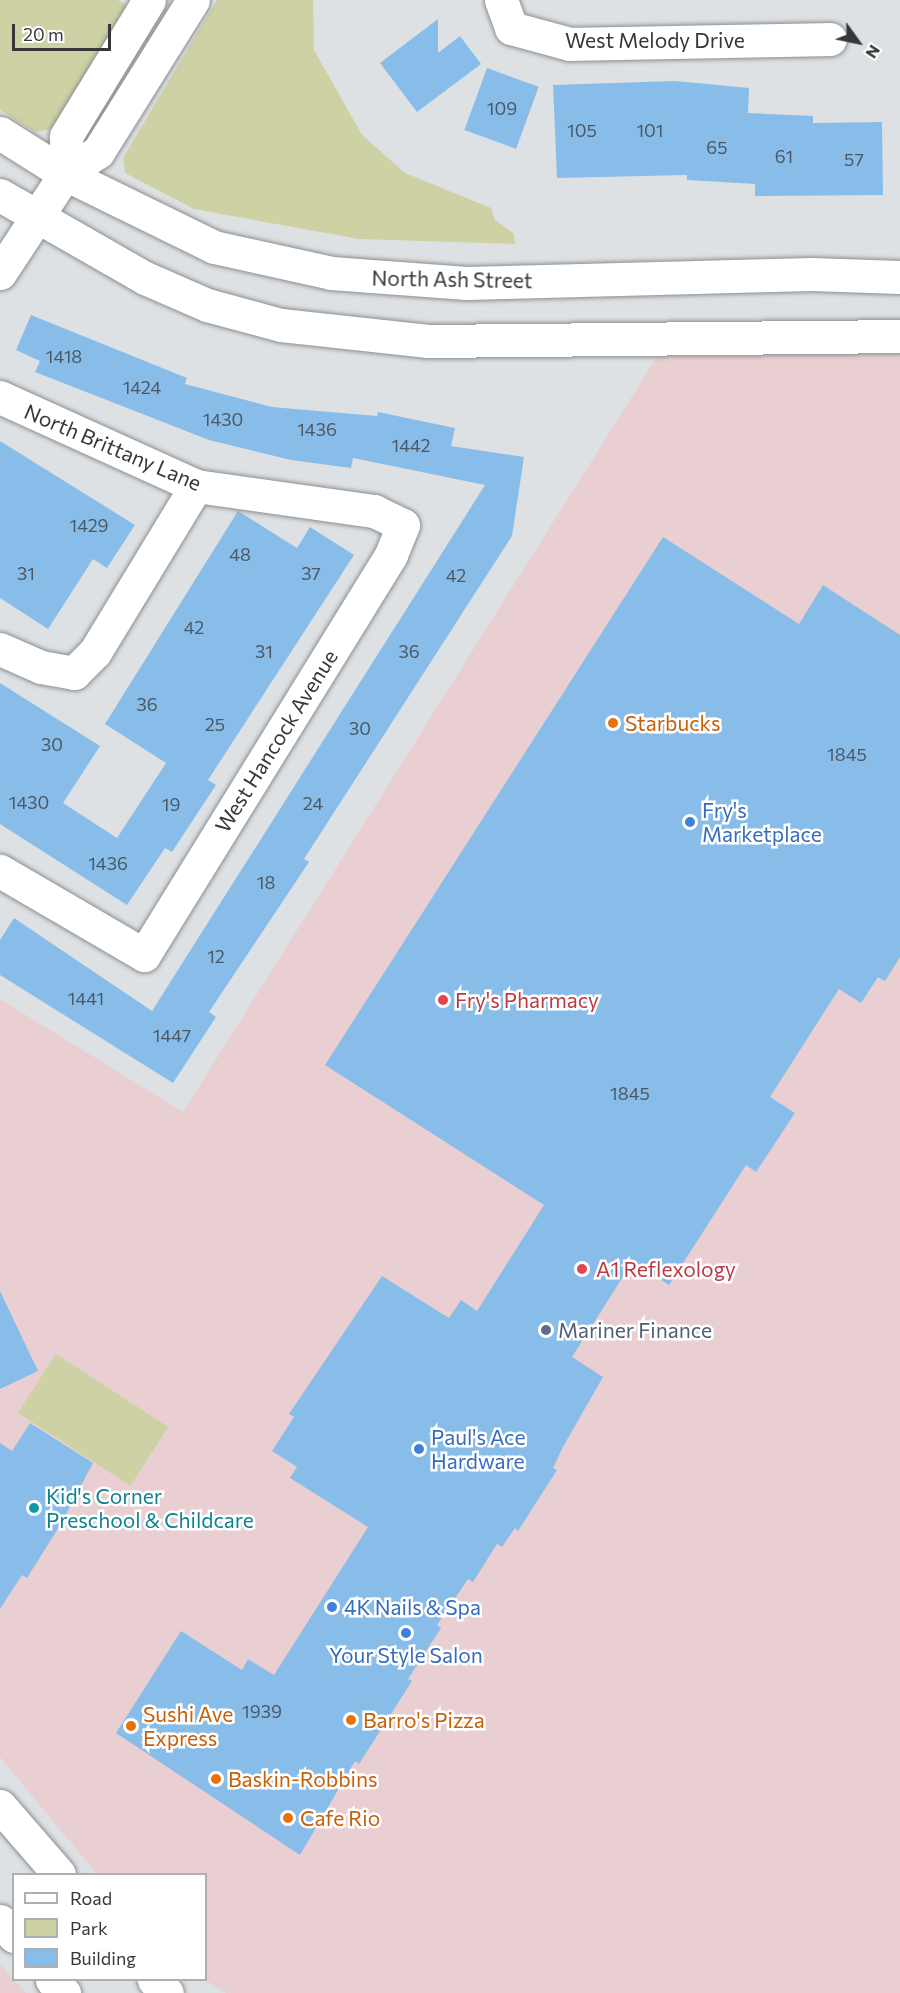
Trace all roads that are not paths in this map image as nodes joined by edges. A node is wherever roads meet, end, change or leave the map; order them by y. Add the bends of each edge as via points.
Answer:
1 (150, 0) edge
2 (193, 0) edge
3 (501, 0) edge
4 (830, 39) dead end
5 (0, 133) edge
6 (65, 174) junction
7 (0, 195) edge
8 (36, 217) junction
9 (0, 273) edge
10 (900, 277) edge
11 (900, 336) edge
12 (0, 397) edge
13 (196, 486) junction
14 (403, 525) joint
15 (0, 649) edge
16 (0, 871) edge
17 (0, 1806) edge
18 (57, 1873) edge
19 (0, 1921) edge
20 (12, 1934) edge
21 (53, 1981) edge
22 (155, 1981) edge
23 (64, 1993) edge
24 (167, 1993) edge

1 - 6 street via 66,136
2 - 6 street via 98,153
3 - 4 street, West Melody Drive via 511,28 570,44
5 - 6 street, North Ash Street
6 - 8 street
6 - 10 street, North Ash Street via 213,247 260,260 377,279 467,283 812,274
7 - 8 street
8 - 9 street
8 - 11 street via 145,278 207,305 281,325 361,337 482,341
12 - 13 street, North Brittany Lane
13 - 14 street, North Brittany Lane via 374,511
13 - 15 street via 95,652 74,673 41,667
14 - 16 street, West Hancock Avenue via 391,555 144,955
17 - 18 street
19 - 20 street
21 - 23 street
22 - 24 street

